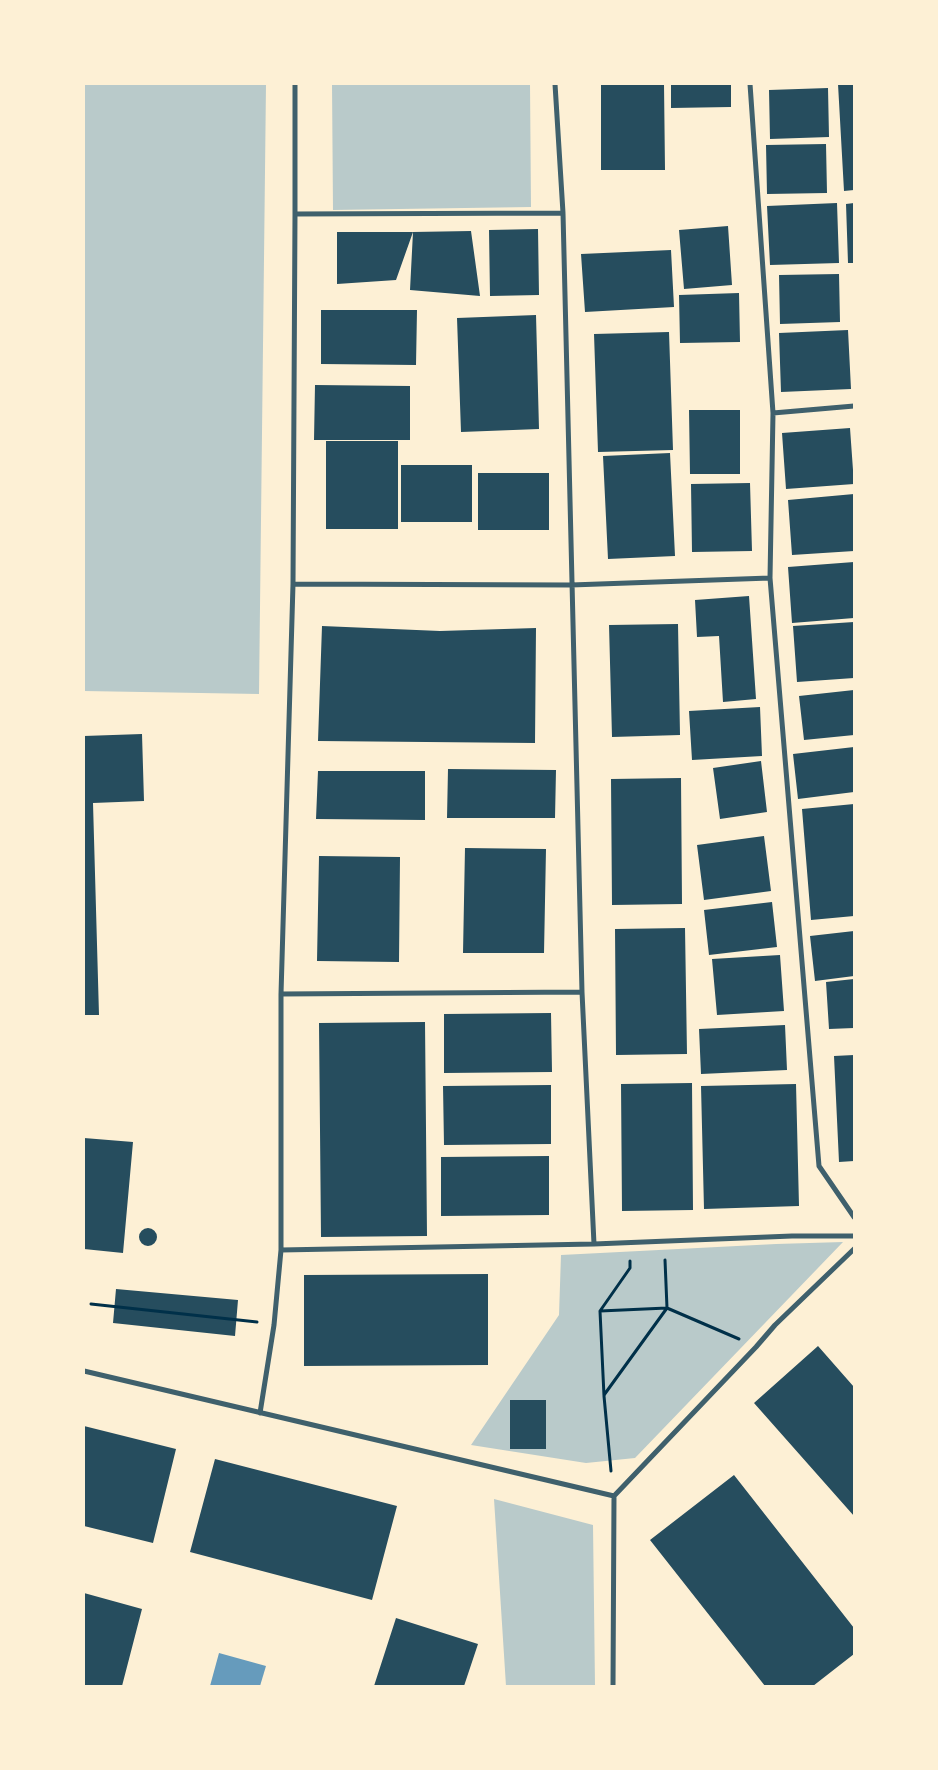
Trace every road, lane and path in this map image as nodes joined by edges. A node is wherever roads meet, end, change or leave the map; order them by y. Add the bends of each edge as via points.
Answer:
1 (295, 84) edge
2 (555, 84) edge
3 (750, 84) edge
4 (563, 213) junction
5 (295, 214) junction
6 (854, 406) edge
7 (773, 413) junction
8 (770, 578) junction
9 (293, 584) junction
10 (571, 585) junction
11 (582, 992) junction
12 (281, 994) junction
13 (854, 1217) edge
14 (854, 1236) edge
15 (664, 1242) junction
16 (629, 1243) junction
17 (594, 1244) junction
18 (854, 1249) edge
19 (280, 1250) junction
20 (91, 1304) dead end
21 (668, 1308) junction
22 (600, 1311) junction
23 (236, 1319) dead end
24 (756, 1347) junction
25 (84, 1371) edge
26 (604, 1396) junction
27 (260, 1413) junction
28 (614, 1496) junction
29 (613, 1686) edge

1 - 5 street
2 - 4 street
3 - 7 street
4 - 5 street
4 - 10 street
5 - 9 street
6 - 7 street
7 - 8 street
8 - 10 street
8 - 13 street via 819,1166
9 - 10 street
9 - 12 street
10 - 11 street
11 - 12 street
11 - 17 street
12 - 19 street
14 - 15 street
15 - 16 street
15 - 21 path
16 - 17 street
16 - 22 path via 630,1268
17 - 19 street
18 - 24 street via 774,1325
19 - 27 street via 274,1325
20 - 23 path
21 - 22 path
21 - 24 path
21 - 26 path
22 - 26 path
24 - 28 street
25 - 27 street
26 - 28 path
27 - 28 street
28 - 29 street

